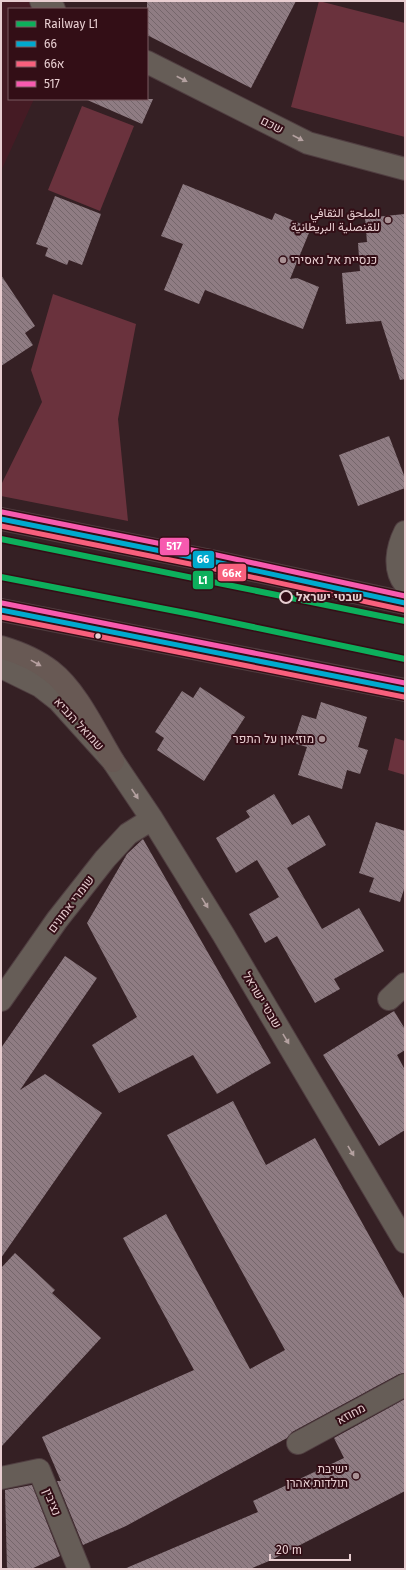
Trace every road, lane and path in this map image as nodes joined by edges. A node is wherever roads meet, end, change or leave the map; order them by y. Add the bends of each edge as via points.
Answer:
1 (41, 1) edge
2 (52, 8) edge
3 (148, 63) edge
4 (405, 169) edge
5 (1, 520) edge
6 (405, 532) edge
7 (405, 584) edge
8 (405, 603) edge
9 (1, 610) edge
10 (1, 647) edge
11 (1, 667) edge
12 (405, 690) edge
13 (113, 761) junction
14 (152, 819) junction
15 (405, 984) edge
16 (389, 999) dead end
17 (1, 1000) edge
18 (405, 1242) edge
19 (405, 1385) edge
20 (298, 1443) dead end
21 (1, 1478) edge
22 (79, 1569) edge

1 - 2 street
3 -> 4 street, שכם via 308,143
5 - 8 highway
6 - 7 street via 399,548 397,565 400,578
9 - 12 highway
10 -> 13 highway via 16,651 50,670 65,685
11 - 13 street, שמואל הנביא via 40,686 58,700
13 -> 14 street, שבטי ישראל
14 - 17 street, שומרי אמונים via 128,834 105,859 57,920
14 -> 18 street, שבטי ישראל
15 - 16 street
19 - 20 street, מחוזא
21 - 22 street, נציבין via 38,1470

